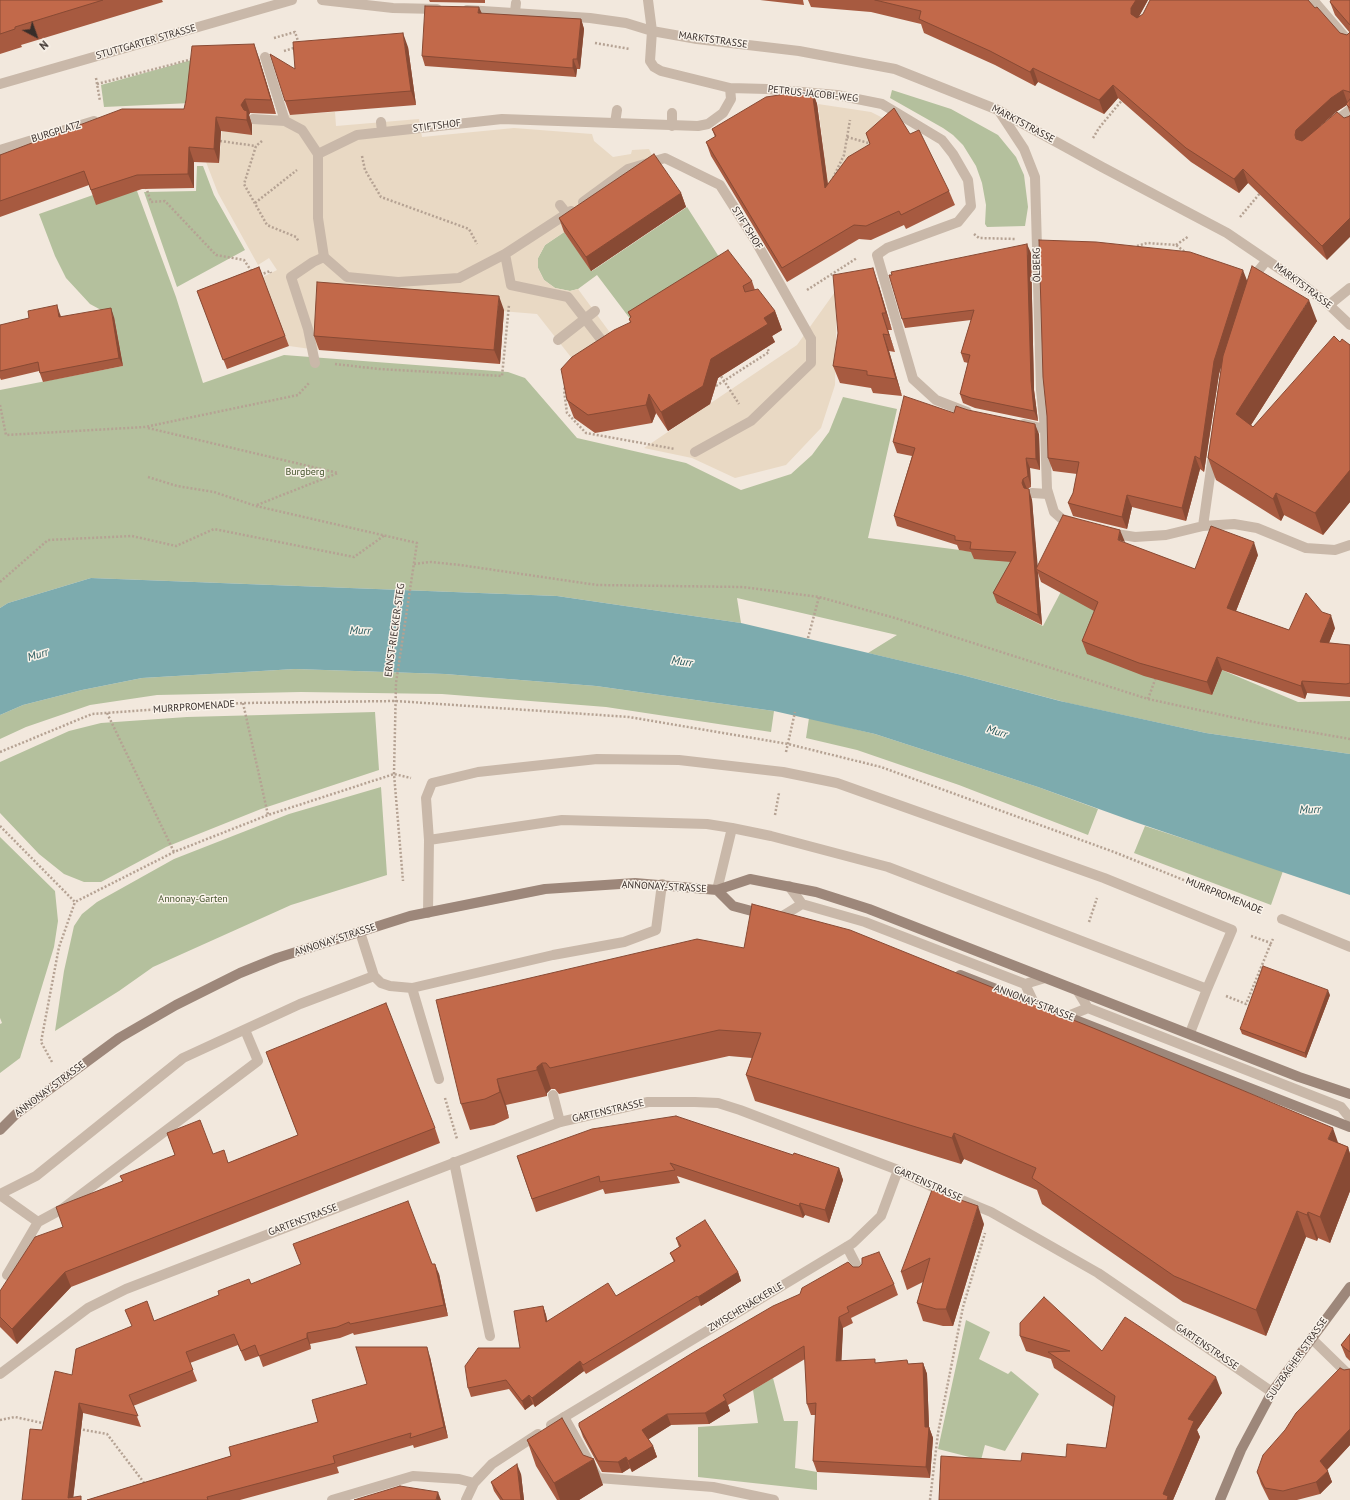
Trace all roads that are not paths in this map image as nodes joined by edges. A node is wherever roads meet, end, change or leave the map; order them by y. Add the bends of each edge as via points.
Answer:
1 (292, 0) edge
2 (322, 0) edge
3 (648, 0) edge
4 (1313, 0) edge
5 (444, 9) edge
6 (459, 10) edge
7 (652, 31) junction
8 (1350, 42) edge
9 (265, 57) dead end
10 (0, 84) edge
11 (730, 88) junction
12 (617, 110) dead end
13 (998, 110) junction
14 (1346, 113) edge
15 (672, 114) dead end
16 (102, 118) edge
17 (253, 119) edge
18 (285, 121) junction
19 (616, 123) junction
20 (1350, 125) edge
21 (672, 126) junction
22 (1321, 134) edge
23 (0, 150) edge
24 (318, 154) junction
25 (560, 205) dead end
26 (567, 214) junction
27 (505, 254) junction
28 (324, 257) junction
29 (1267, 260) junction
30 (1350, 288) edge
31 (1253, 290) edge
32 (1329, 305) junction
33 (595, 312) dead end
34 (585, 319) junction
35 (1350, 325) edge
36 (558, 340) dead end
37 (603, 342) edge
38 (314, 363) dead end
39 (981, 415) edge
40 (1010, 421) edge
41 (1045, 429) junction
42 (1215, 441) edge
43 (695, 452) road end
44 (1032, 493) dead end
45 (1048, 494) junction
46 (1082, 525) edge
47 (1202, 526) junction
48 (1103, 531) edge
49 (1350, 545) edge
50 (732, 828) junction
51 (429, 840) junction
52 (662, 884) junction
53 (788, 886) junction
54 (717, 890) junction
55 (802, 904) junction
56 (428, 913) junction
57 (781, 917) junction
58 (1282, 919) road end
59 (795, 921) edge
60 (360, 932) junction
61 (1350, 947) edge
62 (954, 972) edge
63 (374, 976) junction
64 (1045, 978) junction
65 (1025, 984) junction
66 (412, 988) junction
67 (1207, 989) junction
68 (1076, 990) junction
69 (1034, 1003) junction
70 (1088, 1008) junction
71 (1068, 1016) junction
72 (245, 1030) junction
73 (1190, 1033) junction
74 (439, 1079) road end
75 (1350, 1094) edge
76 (553, 1095) edge
77 (1346, 1106) edge
78 (1350, 1118) edge
79 (560, 1122) junction
80 (1350, 1127) edge
81 (0, 1130) edge
82 (458, 1160) junction
83 (898, 1170) junction
84 (0, 1195) edge
85 (38, 1222) junction
86 (847, 1247) junction
87 (860, 1272) edge
88 (7, 1275) dead end
89 (1350, 1286) edge
90 (490, 1336) dead end
91 (1311, 1338) junction
92 (0, 1374) edge
93 (1350, 1376) edge
94 (1272, 1392) junction
95 (564, 1417) junction
96 (474, 1483) junction
97 (332, 1500) edge
98 (466, 1500) edge
99 (774, 1500) edge
100 (1220, 1500) edge

1 - 10 street, STUTTGARTER STRASSE
2 - 5 street via 392,8
3 - 7 street
4 - 8 street
6 - 7 street, MARKTSTRASSE via 516,7 626,23
7 - 11 street via 651,65 661,71
7 - 13 street, MARKTSTRASSE via 800,51 895,69
9 - 18 street
11 - 21 street, STIFTSHOF via 731,99 728,106 716,119 698,126
11 - 39 street, PETRUS-JACOBI-WEG via 837,95 882,104 942,140 953,154 968,180 971,206 958,222 887,248 877,256 913,379 936,400
12 - 19 street
13 - 29 street, MARKTSTRASSE via 1227,233
13 - 41 street, ÖLBERG via 1024,149 1035,177 1041,390
14 - 20 street
14 - 22 street
15 - 21 street
16 - 23 street, BURGPLATZ
17 - 18 street
18 - 24 street via 302,130
19 - 21 street, STIFTSHOF
19 - 24 street, STIFTSHOF via 536,114 382,127 357,135
24 - 28 street via 318,218
25 - 26 street
26 - 27 street, STIFTSHOF
26 - 43 street, STIFTSHOF via 628,169 665,158 720,185 812,338 811,363 750,421
27 - 28 street, STIFTSHOF via 459,278 347,277
27 - 34 street via 511,285 568,297
28 - 38 street via 291,277 308,329
29 - 31 street via 1259,270
29 - 32 street, MARKTSTRASSE
30 - 32 street
32 - 35 street, MARKTSTRASSE
33 - 34 street
34 - 36 street
34 - 37 street
40 - 41 street
41 - 45 street, ÖLBERG
42 - 47 street
44 - 45 street
45 - 46 street, ÖLBERG via 1054,512 1062,519
47 - 48 street via 1166,535 1126,536
47 - 49 street via 1234,524 1257,528 1306,548 1335,550
50 - 51 street via 707,824 562,820
50 - 54 street
50 - 67 street via 888,867
51 - 56 street
51 - 67 street via 426,798 432,783 478,772 597,759 679,760 783,772 837,783 1104,878 1232,930
52 - 54 street, ANNONAY-STRASSE
52 - 56 street, ANNONAY-STRASSE via 635,883 545,889
52 - 66 street via 656,930 624,942 553,955
53 - 54 street, ANNONAY-STRASSE via 750,879
53 - 55 street
53 - 64 street, ANNONAY-STRASSE via 869,909
54 - 57 street, ANNONAY-STRASSE via 733,906
55 - 57 street
55 - 65 street via 865,922
56 - 60 street, ANNONAY-STRASSE
57 - 59 street, ANNONAY-STRASSE
58 - 61 street
60 - 63 street
60 - 81 street, ANNONAY-STRASSE via 277,958 176,1005 120,1038 16,1114
62 - 69 street, ANNONAY-STRASSE
63 - 66 street via 381,983 390,986
63 - 72 street via 300,1004
64 - 65 street
64 - 68 street, ANNONAY-STRASSE
65 - 69 street
66 - 74 street
67 - 73 street
68 - 70 street
68 - 73 street, ANNONAY-STRASSE
69 - 71 street, ANNONAY-STRASSE
70 - 71 street
70 - 77 street
71 - 80 street, ANNONAY-STRASSE
72 - 84 street via 183,1058 36,1176
72 - 85 street via 258,1061 62,1209
73 - 75 street, ANNONAY-STRASSE via 1299,1077
76 - 79 street
77 - 78 street
79 - 82 street, GARTENSTRASSE
79 - 83 street, GARTENSTRASSE via 648,1102 718,1103
82 - 90 street
82 - 92 street, GARTENSTRASSE via 126,1289 88,1308
83 - 86 street, ZWISCHENÄCKERLE via 881,1216
83 - 94 street, GARTENSTRASSE via 991,1212 1098,1273
84 - 85 street
85 - 88 street
86 - 87 street
86 - 95 street, ZWISCHENÄCKERLE
89 - 91 street, SULZBACHER STRASSE
91 - 93 street
91 - 94 street, SULZBACHER STRASSE
94 - 100 street, SULZBACHER STRASSE via 1241,1450
95 - 96 street, ZWISCHENÄCKERLE via 492,1464
95 - 99 street via 598,1478 713,1487
96 - 97 street via 459,1478 413,1476
96 - 98 street, ZWISCHENÄCKERLE

